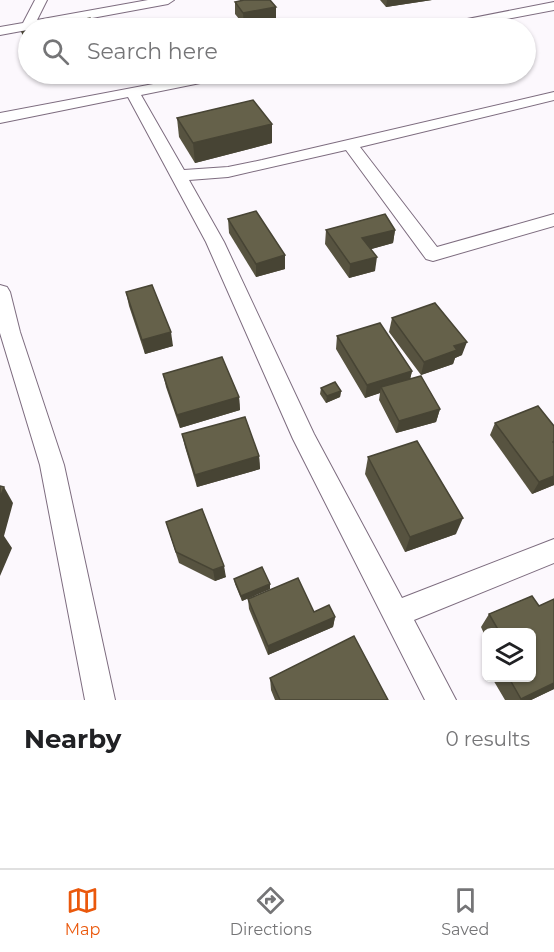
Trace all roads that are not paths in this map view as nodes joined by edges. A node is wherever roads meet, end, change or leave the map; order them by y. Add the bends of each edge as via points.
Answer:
1 (41, 0) edge
2 (168, 0) edge
3 (554, 6) edge
4 (32, 18) edge
5 (71, 18) edge
6 (493, 18) edge
7 (18, 28) edge
8 (0, 31) edge
9 (177, 84) edge
10 (134, 93) junction
11 (554, 96) edge
12 (0, 118) edge
13 (350, 144) junction
14 (178, 176) junction
15 (554, 220) edge
16 (0, 292) edge
17 (554, 551) edge
18 (395, 614) junction
19 (100, 700) edge
20 (441, 700) edge

1 - 4 street
2 - 5 street
3 - 6 street
7 - 8 street
9 - 10 street
10 - 12 street
10 - 14 street
11 - 13 street
13 - 14 street via 228,172
13 - 15 street via 433,255
14 - 18 street via 215,242 305,440
16 - 19 street via 52,465
17 - 18 street
18 - 20 street

